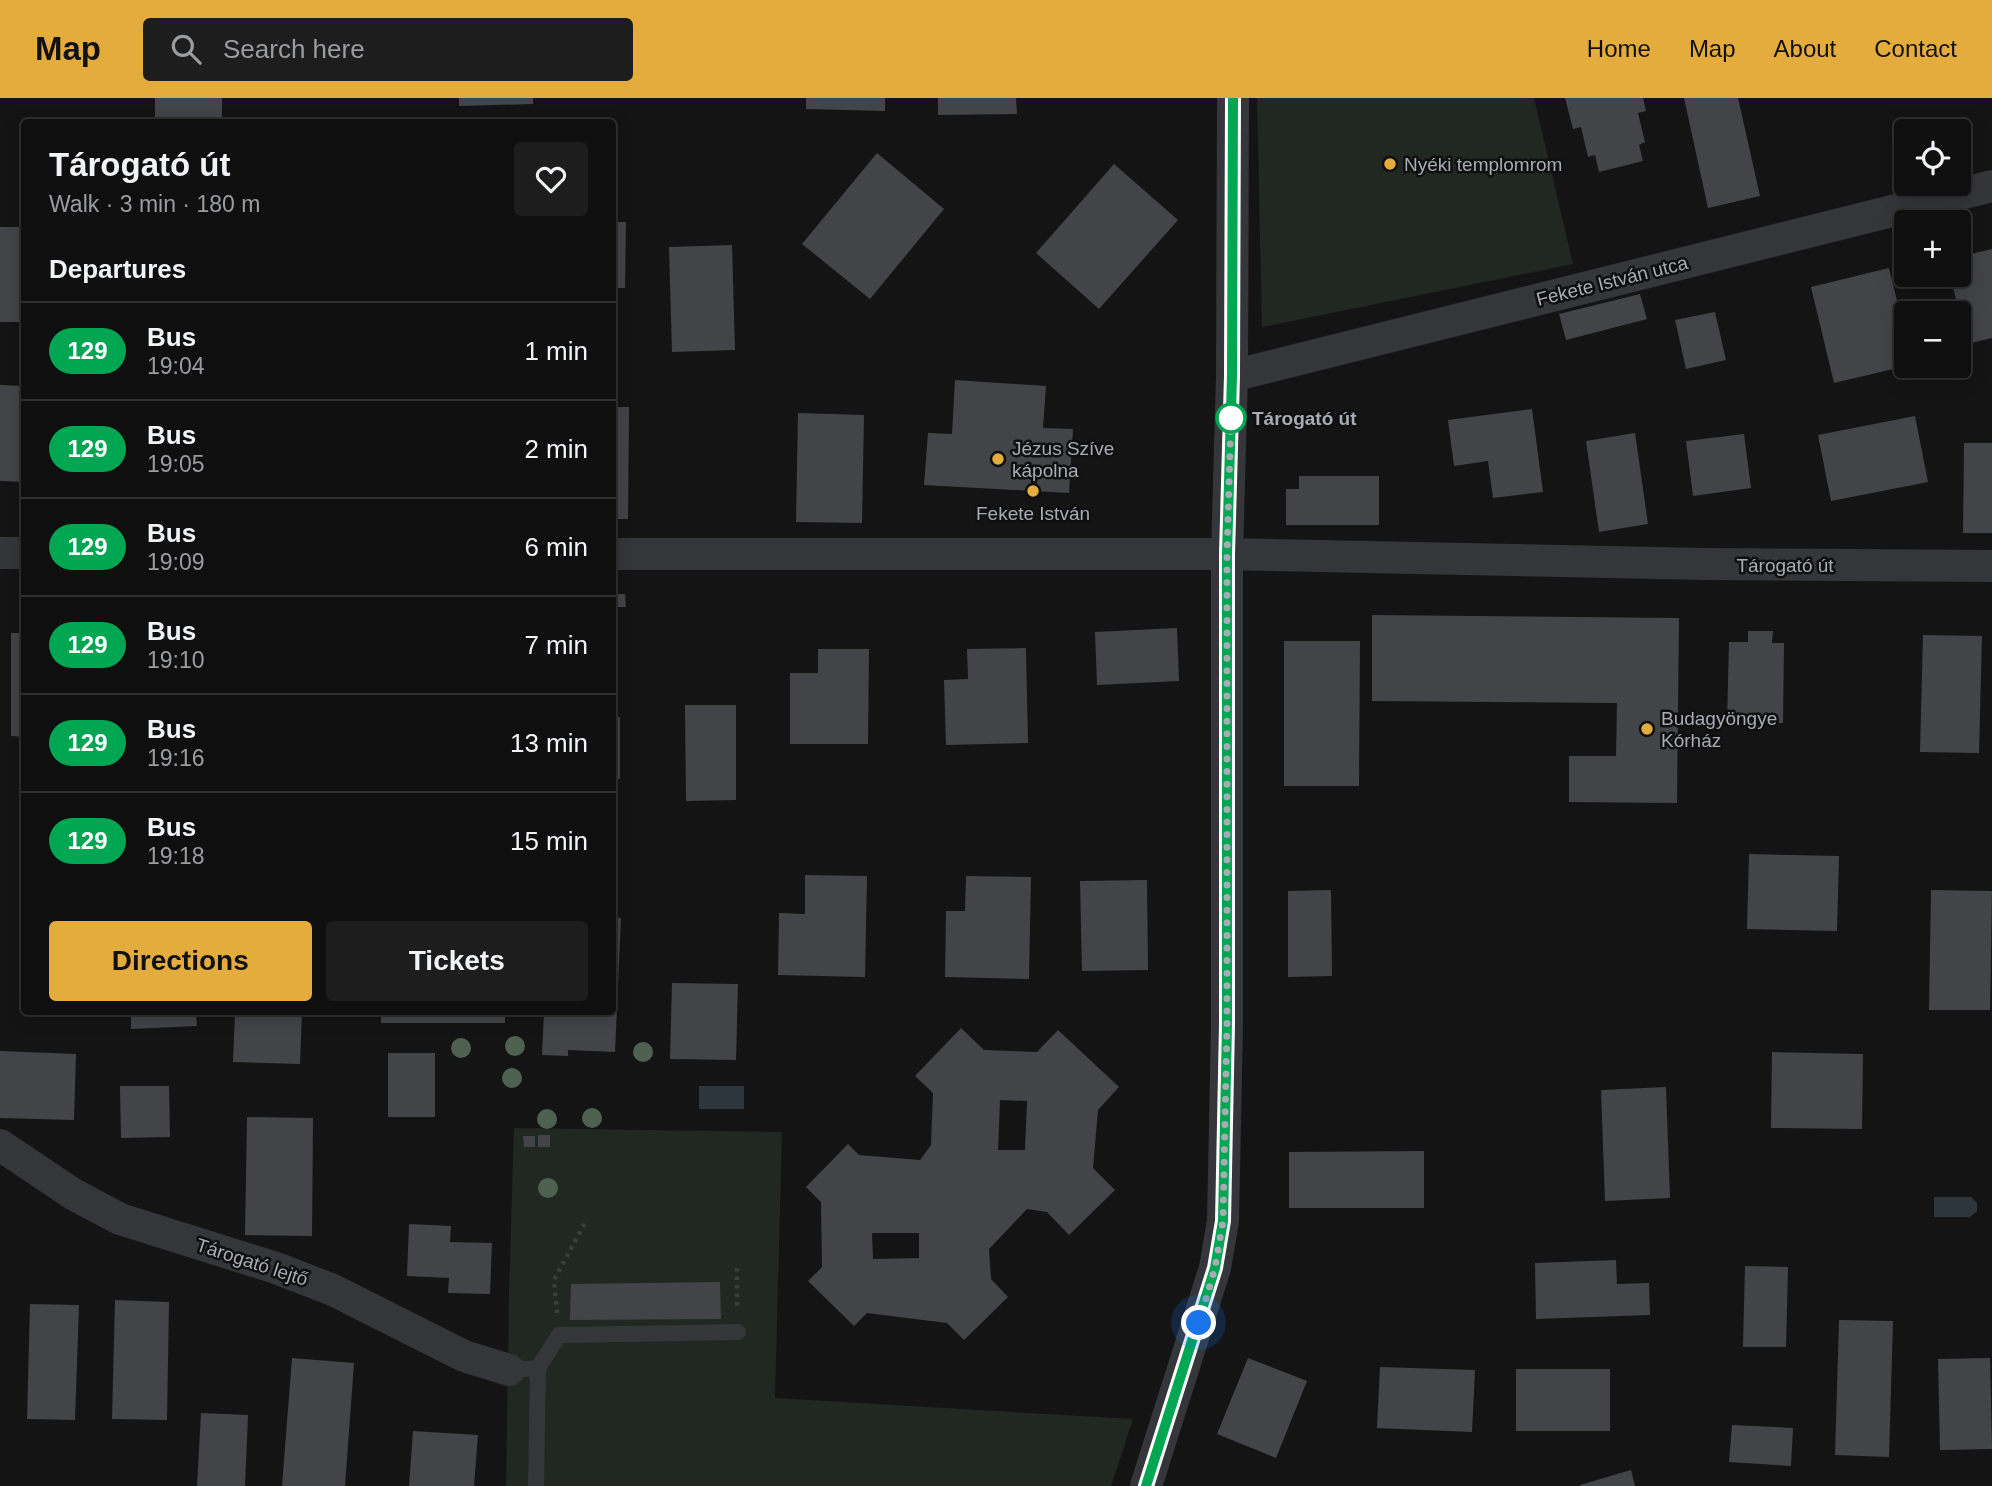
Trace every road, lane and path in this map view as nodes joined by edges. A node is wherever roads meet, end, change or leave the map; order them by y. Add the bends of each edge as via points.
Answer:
1 (1233, 98) edge
2 (1992, 186) edge
3 (1232, 376) junction
4 (0, 553) edge
5 (21, 553) edge
6 (616, 554) edge
7 (1227, 554) junction
8 (1992, 566) edge
9 (0, 1145) edge
10 (587, 1219) dead end
11 (737, 1268) dead end
12 (738, 1332) joint
13 (559, 1335) junction
14 (524, 1369) junction
15 (536, 1486) edge
16 (1146, 1486) edge

1 - 3 street
2 - 3 street, Fekete István utca
3 - 7 street
4 - 5 street
6 - 7 street, Tárogató út
7 - 8 street, Tárogató út
7 - 16 street via 1223,1221 1215,1268
9 - 14 street, Tárogató lejtő via 120,1219 333,1290 464,1356
10 - 13 path via 554,1280
11 - 12 path
12 - 13 lane
13 - 14 lane
14 - 15 lane

